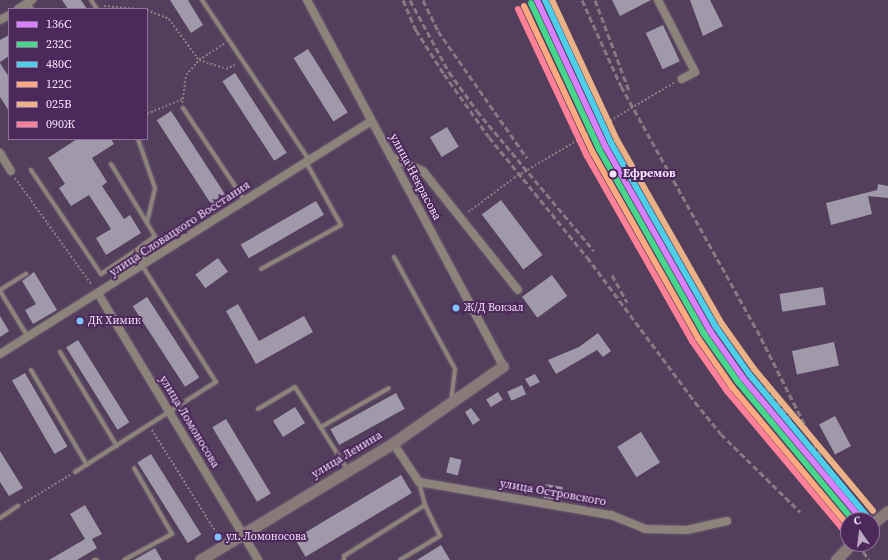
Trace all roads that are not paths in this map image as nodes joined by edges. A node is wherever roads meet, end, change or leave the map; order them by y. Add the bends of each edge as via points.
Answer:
1 (91, 0) edge
2 (202, 0) edge
3 (306, 0) edge
4 (658, 0) edge
5 (31, 4) edge
6 (96, 7) edge
7 (21, 8) edge
8 (682, 79) road end
9 (183, 108) road end
10 (371, 121) junction
11 (138, 140) edge
12 (0, 153) edge
13 (391, 157) junction
14 (308, 162) junction
15 (111, 164) dead end
16 (31, 170) dead end
17 (11, 171) road end
18 (245, 202) junction
19 (147, 223) junction
20 (138, 249) junction
21 (394, 257) dead end
22 (145, 265) junction
23 (261, 269) dead end
24 (26, 274) dead end
25 (0, 290) edge
26 (518, 290) dead end
27 (99, 295) junction
28 (28, 338) junction
29 (60, 352) dead end
30 (0, 354) edge
31 (503, 366) joint
32 (31, 370) dead end
33 (389, 388) dead end
34 (451, 402) junction
35 (258, 409) dead end
36 (169, 412) junction
37 (321, 427) junction
38 (393, 443) junction
39 (116, 446) junction
40 (87, 465) junction
41 (134, 468) dead end
42 (348, 470) junction
43 (75, 472) road end
44 (419, 482) junction
45 (425, 505) junction
46 (18, 506) road end
47 (0, 518) edge
48 (727, 521) dead end
49 (242, 534) junction
50 (844, 552) edge
51 (124, 560) edge
52 (200, 560) edge
53 (258, 560) edge
54 (344, 560) edge
55 (400, 560) edge
56 (836, 560) edge

1 - 6 lane
2 - 14 lane
3 - 10 street, улица Некрасова
4 - 8 street via 695,72
5 - 7 street
9 - 18 lane
10 - 13 street, улица Некрасова
10 - 14 street, улица Словацкого Восстания
11 - 19 lane via 155,188
12 - 17 street
13 - 26 street via 423,171
13 - 31 street, улица Некрасова
14 - 18 street, улица Словацкого Восстания
14 - 23 lane via 341,224
15 - 19 lane
16 - 20 lane via 101,274
18 - 22 street, улица Словацкого Восстания
19 - 20 lane via 155,236
20 - 22 lane
21 - 34 lane via 455,369
22 - 27 street, улица Словацкого Восстания
22 - 36 lane via 216,382
24 - 25 lane
25 - 28 lane
27 - 28 street, улица Словацкого Восстания
27 - 36 street, улица Ломоносова
28 - 30 street, улица Словацкого Восстания
29 - 39 lane
31 - 34 main road, улица Ленина
32 - 40 lane
33 - 37 lane
34 - 38 main road, улица Ленина
35 - 37 lane via 295,387
36 - 39 lane
36 - 49 street, улица Ломоносова
37 - 42 lane
38 - 42 main road, улица Ленина
38 - 44 street
39 - 40 lane
40 - 43 lane
41 - 51 lane via 172,534
42 - 49 main road, улица Ленина
44 - 45 lane
44 - 48 street, улица Островского via 611,515 644,528 686,530
45 - 54 lane via 344,556
45 - 55 lane via 440,536
46 - 47 lane
49 - 52 main road, улица Ленина
49 - 53 street, улица Ломоносова
50 - 56 main road

